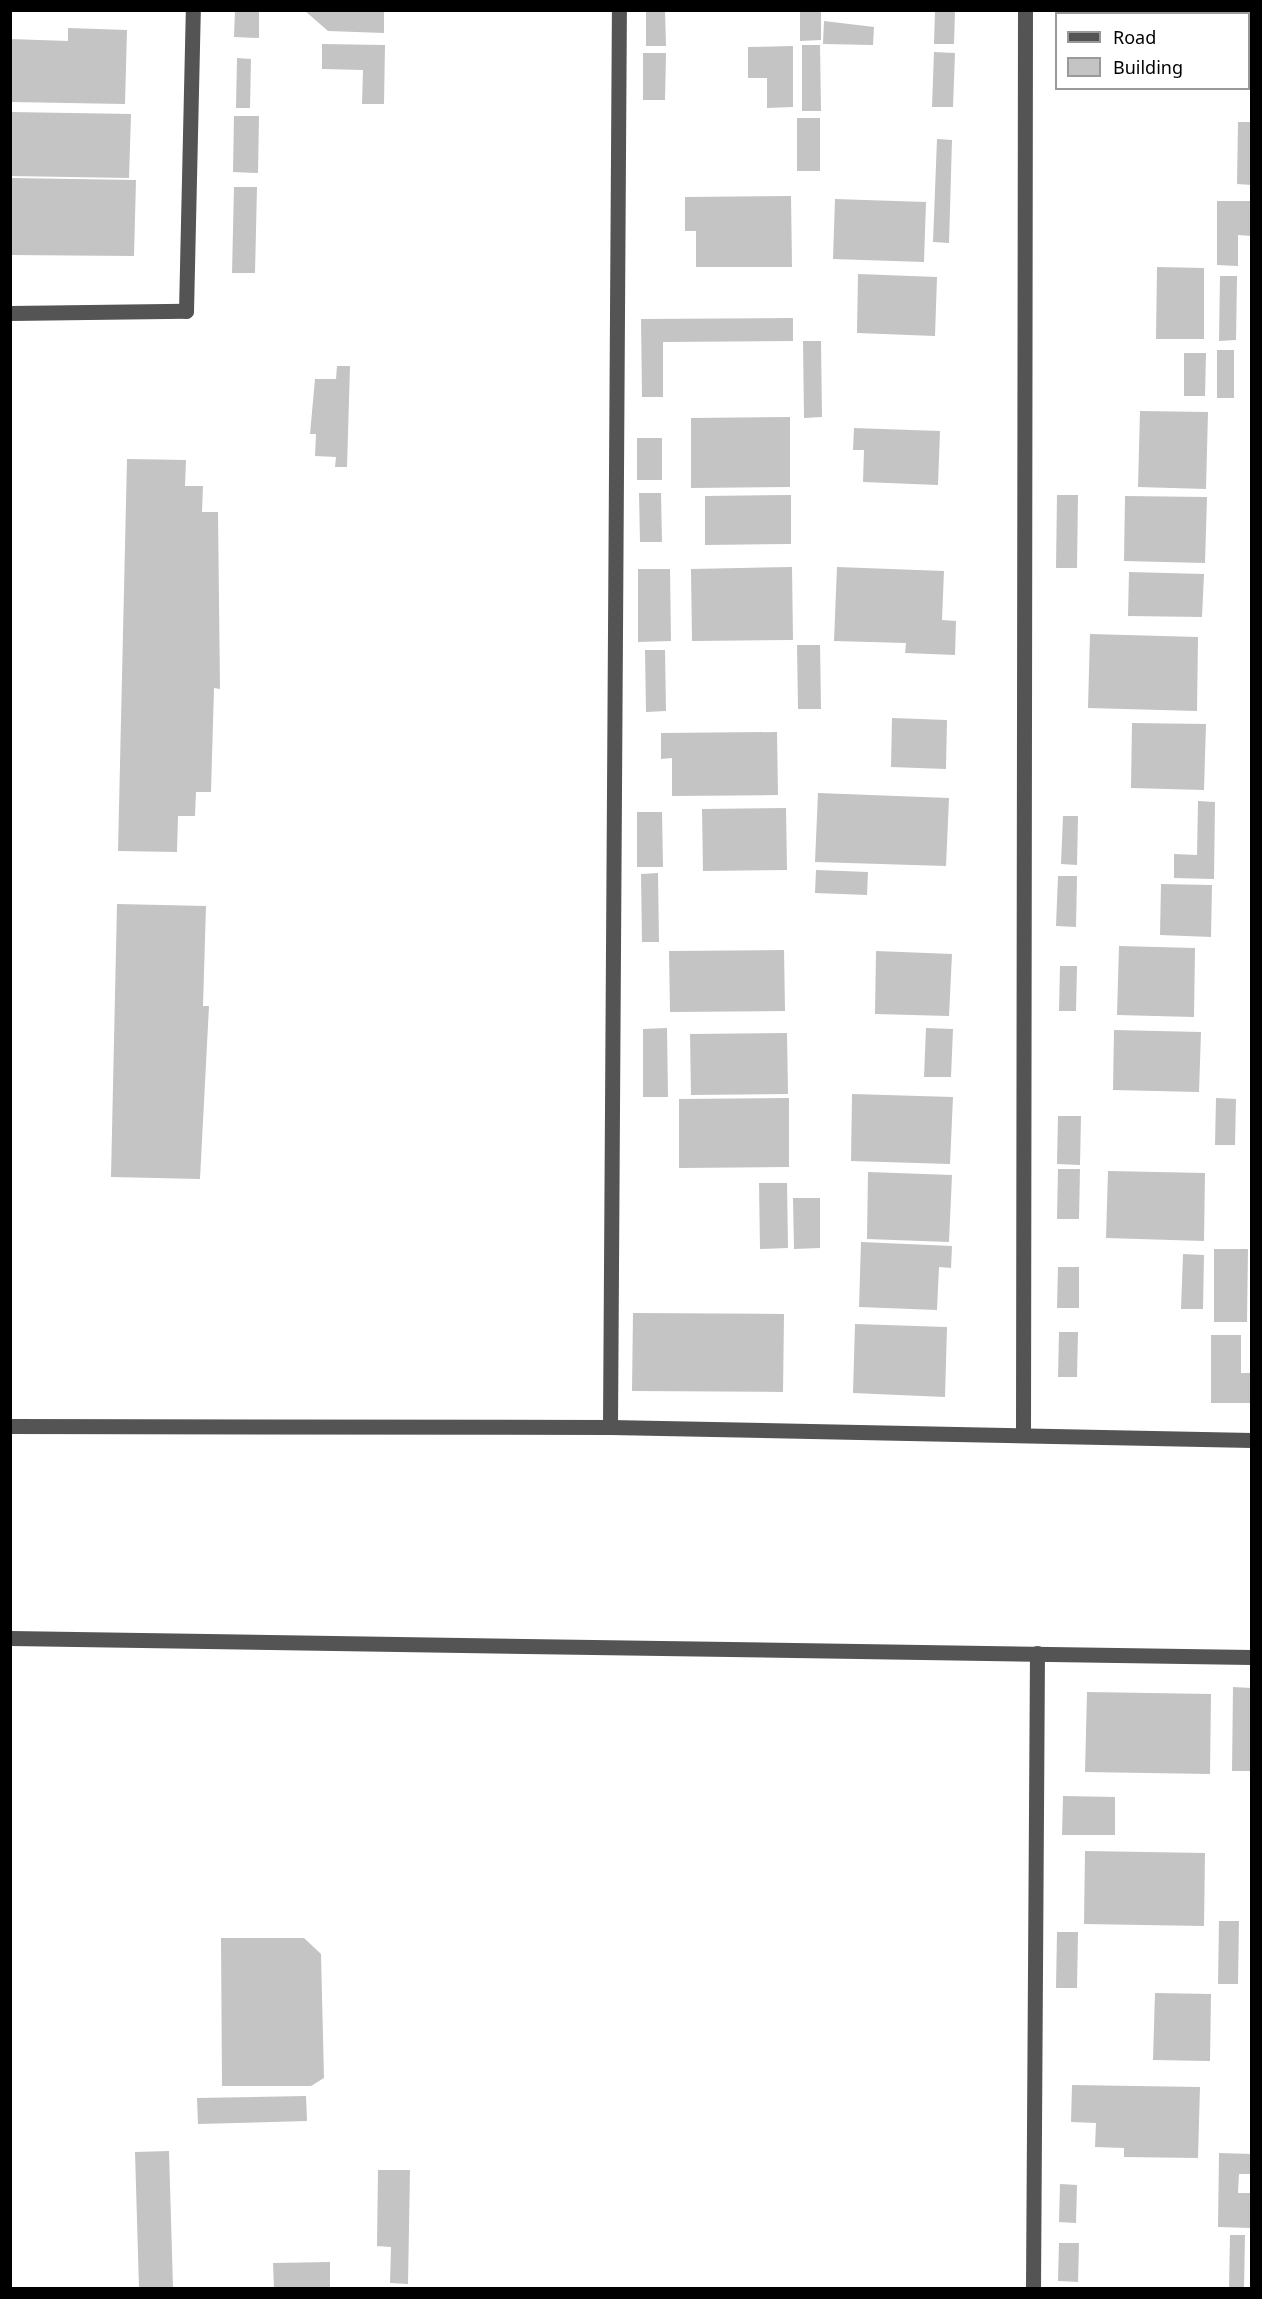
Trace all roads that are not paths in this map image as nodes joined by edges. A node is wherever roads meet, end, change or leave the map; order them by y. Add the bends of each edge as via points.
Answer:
1 (193, 10) edge
2 (619, 10) edge
3 (1025, 10) edge
4 (10, 312) edge
5 (10, 1426) edge
6 (610, 1427) junction
7 (1023, 1435) junction
8 (1251, 1440) edge
9 (10, 1638) edge
10 (1037, 1653) junction
11 (1251, 1657) edge
12 (1033, 2289) edge

1 - 4 street via 186,311
2 - 6 street
3 - 7 street
5 - 6 street
6 - 7 street
7 - 8 street
9 - 10 street
10 - 11 street
10 - 12 street

